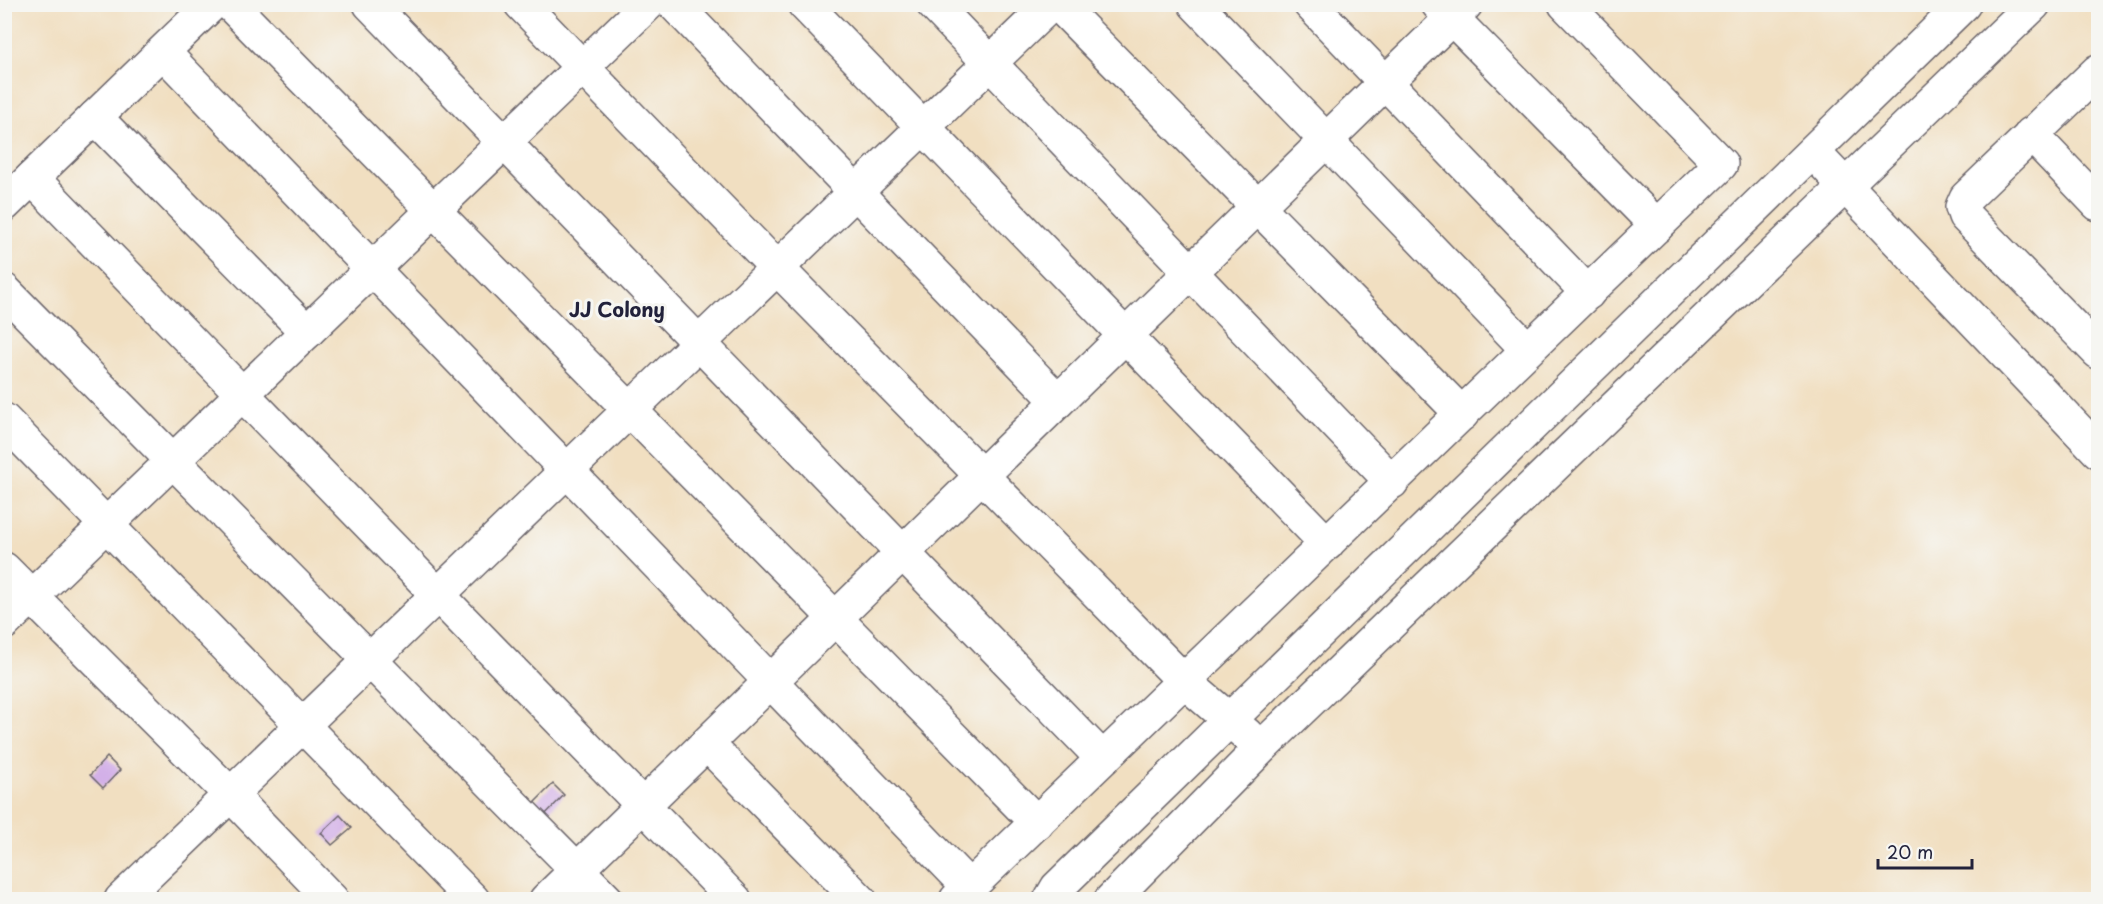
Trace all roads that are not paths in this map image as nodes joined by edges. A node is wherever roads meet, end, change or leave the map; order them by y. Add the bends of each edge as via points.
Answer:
1 (212, 4) edge
2 (230, 4) edge
3 (370, 4) edge
4 (521, 4) edge
5 (648, 4) edge
6 (675, 4) edge
7 (804, 4) edge
8 (933, 4) edge
9 (1051, 4) edge
10 (1058, 4) edge
11 (1195, 4) edge
12 (1310, 4) edge
13 (1565, 4) edge
14 (1964, 4) edge
15 (2034, 4) edge
16 (1452, 9) edge
17 (163, 52) junction
18 (990, 63) junction
19 (582, 68) junction
20 (2098, 70) edge
21 (1386, 83) junction
22 (95, 117) junction
23 (924, 127) junction
24 (2031, 135) junction
25 (1326, 141) junction
26 (504, 143) junction
27 (1812, 152) junction
28 (32, 178) junction
29 (1845, 186) junction
30 (856, 192) junction
31 (2098, 204) edge
32 (4, 205) edge
33 (1258, 208) junction
34 (434, 211) junction
35 (1657, 226) junction
36 (777, 268) junction
37 (373, 269) junction
38 (1191, 273) junction
39 (4, 290) edge
40 (1588, 293) junction
41 (307, 332) junction
42 (1126, 336) junction
43 (699, 343) junction
44 (1527, 349) junction
45 (2098, 352) edge
46 (243, 394) junction
47 (1058, 401) junction
48 (630, 410) junction
49 (1462, 414) junction
50 (4, 420) edge
51 (2098, 451) edge
52 (173, 461) junction
53 (567, 470) junction
54 (982, 475) junction
55 (1392, 482) junction
56 (107, 524) junction
57 (1327, 544) junction
58 (903, 553) junction
59 (4, 569) edge
60 (438, 595) junction
61 (32, 597) junction
62 (836, 618) junction
63 (4, 623) edge
64 (370, 660) junction
65 (771, 681) junction
66 (1184, 681) junction
67 (1229, 721) junction
68 (303, 724) junction
69 (706, 744) junction
70 (1262, 747) junction
71 (1102, 759) junction
72 (230, 794) junction
73 (643, 805) junction
74 (1037, 823) junction
75 (577, 869) junction
76 (962, 893) edge
77 (121, 900) edge
78 (332, 900) edge
79 (473, 900) edge
80 (546, 900) edge
81 (607, 900) edge
82 (735, 900) edge
83 (860, 900) edge
84 (1050, 900) edge
85 (1111, 900) edge

1 - 17 street
2 - 34 street
3 - 26 street
4 - 19 street
5 - 19 street
6 - 30 street
7 - 23 street
8 - 18 street
9 - 18 street
10 - 33 street
11 - 25 street
12 - 21 street
13 - 35 street via 1721,164
14 - 27 street
15 - 29 street
16 - 21 street
16 - 35 street
17 - 22 street
17 - 37 street
18 - 23 street
18 - 38 street
19 - 26 street
19 - 36 street
20 - 24 street
21 - 25 street
21 - 40 street
22 - 28 street
22 - 41 street
23 - 30 street
23 - 42 street
24 - 31 street
24 - 45 street via 1966,198 1962,207 1965,216
25 - 33 street
25 - 44 street
26 - 34 street
26 - 43 street
27 - 29 street
27 - 67 street
28 - 32 street
28 - 46 street
29 - 51 street
29 - 70 street
30 - 36 street
30 - 47 street
33 - 38 street
33 - 49 street
34 - 37 street
34 - 48 street
35 - 40 street
36 - 43 street
36 - 54 street
37 - 41 street
37 - 53 street
38 - 42 street
38 - 55 street
39 - 52 street
40 - 44 street
41 - 46 street
42 - 47 street
42 - 57 street
43 - 48 street
43 - 58 street
44 - 49 street
46 - 52 street
46 - 60 street
47 - 54 street
48 - 53 street
48 - 62 street
49 - 55 street
50 - 56 street
52 - 56 street
52 - 64 street
53 - 60 street
53 - 65 street
54 - 58 street
54 - 66 street
55 - 57 street
56 - 61 street
56 - 68 street
57 - 66 street
58 - 62 street
58 - 71 street
59 - 61 street
60 - 64 street
60 - 73 street
61 - 63 street
61 - 72 street
62 - 65 street
62 - 74 street
64 - 68 street
64 - 75 street
65 - 69 street
65 - 76 street
66 - 67 street
66 - 71 street
67 - 70 street
67 - 84 street via 1057,888
68 - 72 street
68 - 79 street
69 - 73 street
69 - 83 street
70 - 85 street
71 - 74 street
72 - 77 street
72 - 78 street
73 - 75 street
73 - 82 street
74 - 76 street
75 - 80 street
75 - 81 street

